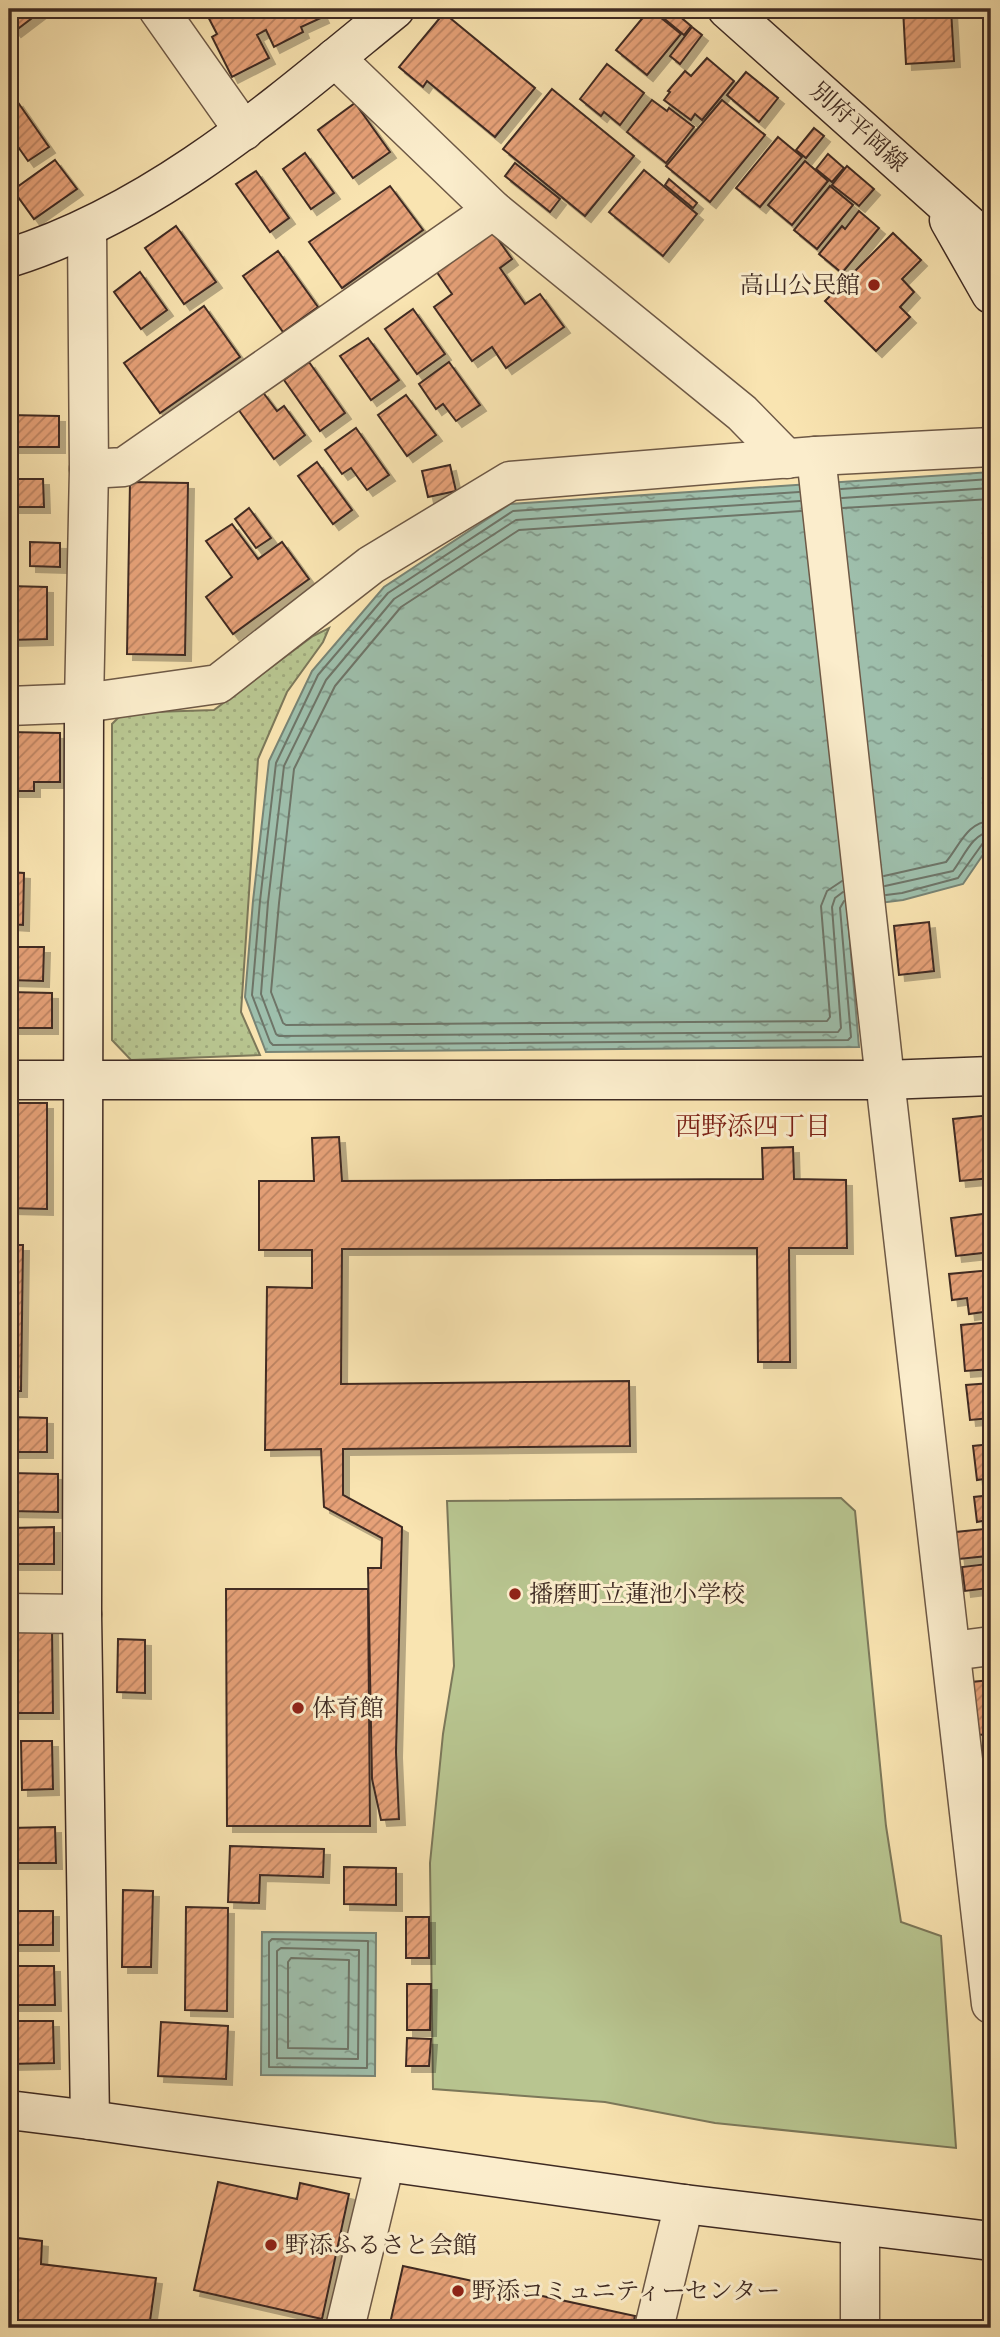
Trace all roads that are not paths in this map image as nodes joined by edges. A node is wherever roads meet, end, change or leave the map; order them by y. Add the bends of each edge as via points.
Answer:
1 (158, 9) edge
2 (395, 9) edge
3 (727, 9) edge
4 (335, 58) junction
5 (244, 131) junction
6 (935, 194) junction
7 (492, 210) junction
8 (87, 229) junction
9 (991, 245) edge
10 (9, 258) edge
11 (991, 294) edge
12 (991, 447) edge
13 (801, 457) junction
14 (89, 469) junction
15 (84, 703) junction
16 (9, 706) edge
17 (991, 1076) edge
18 (9, 1080) edge
19 (885, 1080) junction
20 (84, 1081) junction
21 (9, 1613) edge
22 (82, 1614) junction
23 (991, 1646) edge
24 (952, 1651) junction
25 (991, 2004) edge
26 (9, 2110) edge
27 (90, 2120) junction
28 (385, 2162) junction
29 (684, 2204) junction
30 (860, 2226) junction
31 (991, 2241) edge
32 (345, 2328) edge
33 (654, 2328) edge
34 (860, 2328) edge

1 - 5 street
2 - 4 street
3 - 6 street, 別府平岡線
4 - 5 street
4 - 7 street
5 - 8 street via 182,175
6 - 9 street, 別府平岡線
6 - 11 street
7 - 13 street
7 - 14 street via 124,467
8 - 10 street
8 - 14 street
12 - 13 street
13 - 15 street via 510,481 371,565 218,684
13 - 19 street
14 - 15 street
15 - 16 street
15 - 20 street
17 - 19 street
18 - 20 street
19 - 20 street
19 - 24 street
20 - 22 street
21 - 22 street
22 - 27 street
23 - 24 street
24 - 25 street
26 - 27 street
27 - 28 street
28 - 29 street
28 - 32 street
29 - 30 street
29 - 33 street
30 - 31 street
30 - 34 street

